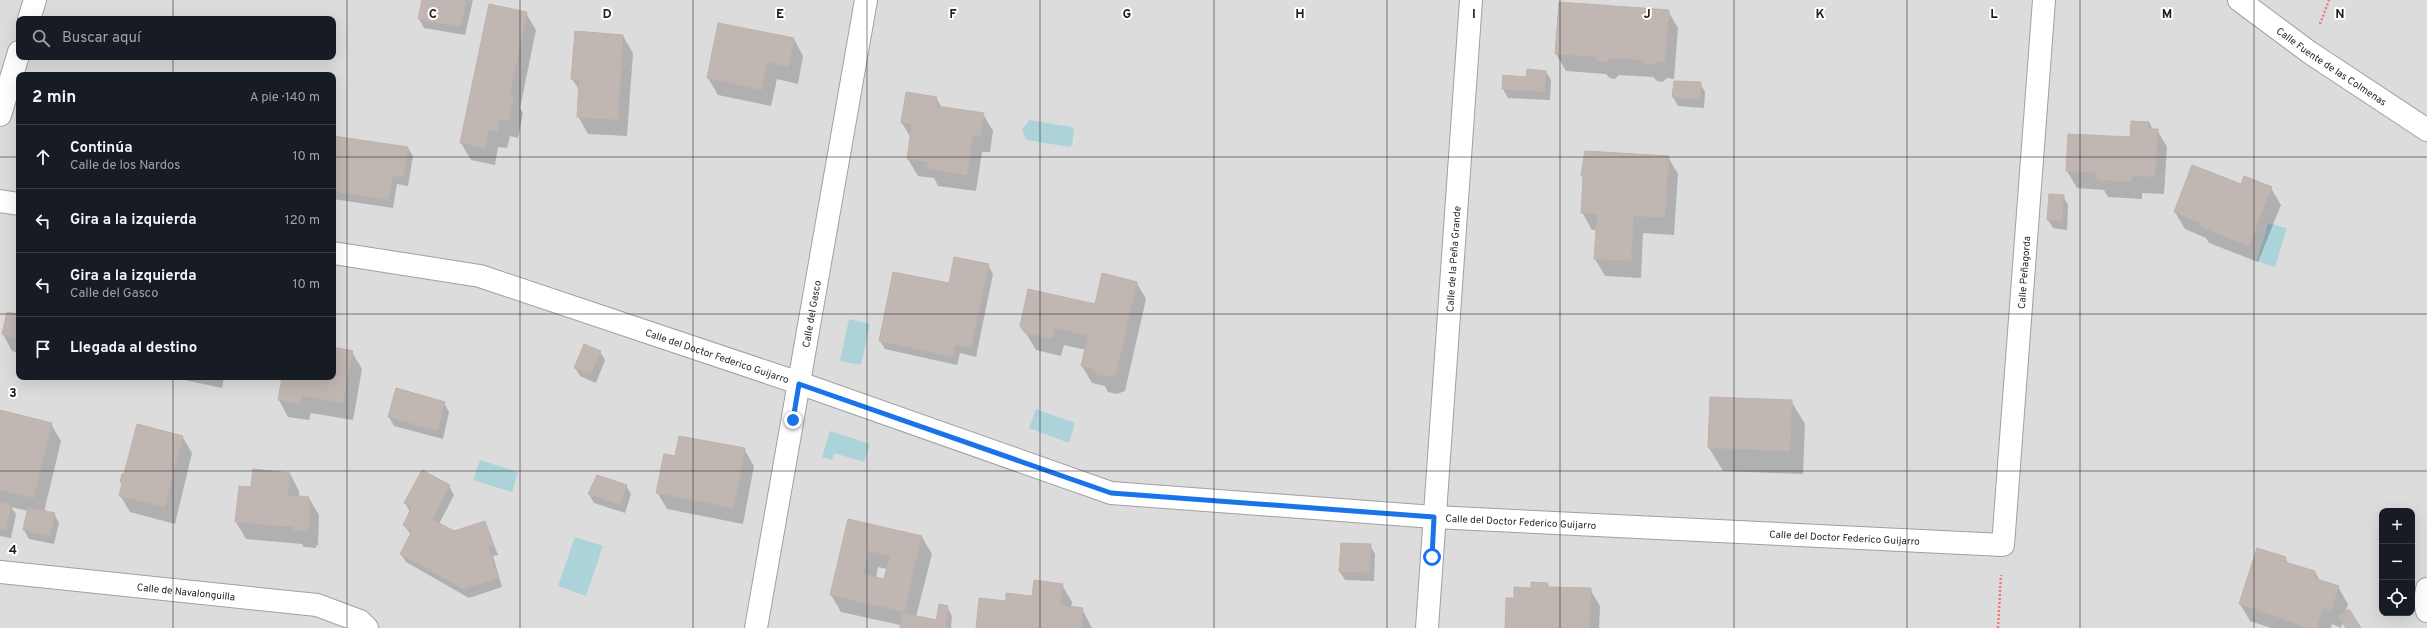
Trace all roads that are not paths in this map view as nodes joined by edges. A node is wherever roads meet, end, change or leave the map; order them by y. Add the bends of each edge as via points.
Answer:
1 (35, 0) edge
2 (866, 0) edge
3 (1471, 0) edge
4 (2044, 0) edge
5 (2239, 0) edge
6 (30, 16) edge
7 (17, 60) edge
8 (0, 115) edge
9 (2427, 130) edge
10 (0, 201) edge
11 (16, 204) edge
12 (336, 253) edge
13 (799, 384) junction
14 (1434, 517) junction
15 (2003, 545) joint
16 (0, 572) edge
17 (2427, 589) edge
18 (2427, 610) edge
19 (367, 628) edge
20 (756, 628) edge
21 (1427, 628) edge

1 - 6 street
2 - 13 street, Calle del Gasco
3 - 14 street, Calle de la Peña Grande
4 - 15 street, Calle Peñagorda
5 - 9 street, Calle Fuente de las Colmenas via 2309,52
7 - 8 street
10 - 11 street
12 - 13 street, Calle del Doctor Federico Guijarro via 480,276
13 - 14 street, Calle del Doctor Federico Guijarro via 1111,493
13 - 20 street, Calle del Gasco
14 - 15 street, Calle del Doctor Federico Guijarro
14 - 21 street, Calle de la Peña Grande
16 - 19 street, Calle de Navalonguilla via 317,605 360,621
17 - 18 street

